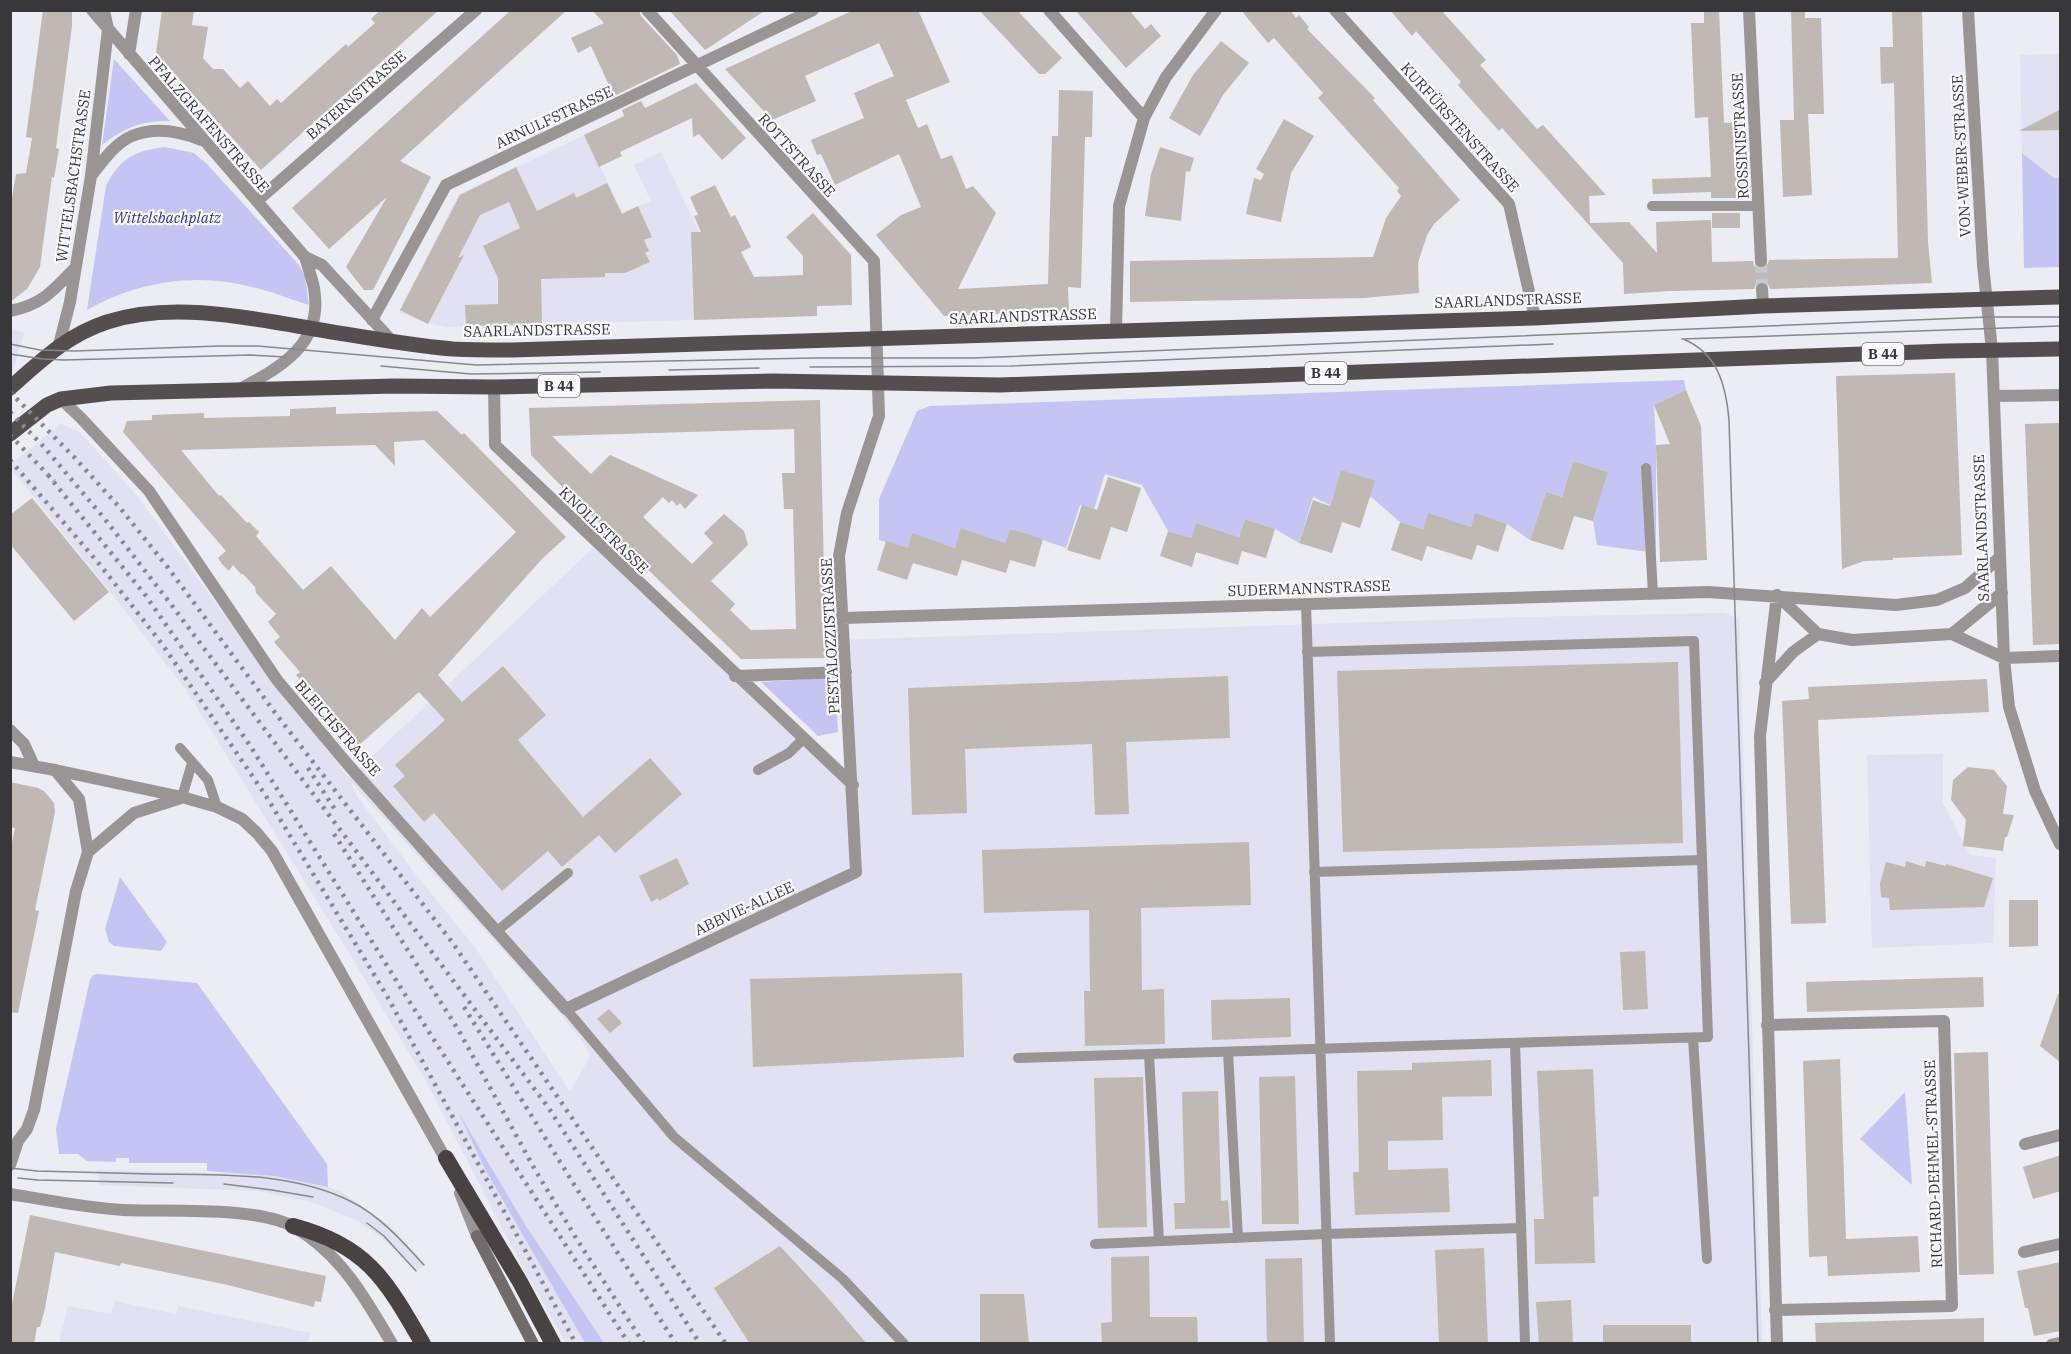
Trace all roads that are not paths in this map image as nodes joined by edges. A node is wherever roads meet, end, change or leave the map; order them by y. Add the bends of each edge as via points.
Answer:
1 (92, 10) edge
2 (104, 10) edge
3 (136, 10) edge
4 (476, 10) edge
5 (647, 10) edge
6 (813, 10) edge
7 (1049, 10) edge
8 (1216, 10) edge
9 (1335, 10) edge
10 (1749, 10) edge
11 (1968, 10) edge
12 (108, 29) junction
13 (129, 54) junction
14 (697, 66) junction
15 (1144, 118) junction
16 (205, 141) junction
17 (91, 176) junction
18 (257, 201) junction
19 (1652, 206) dead end
20 (1758, 206) junction
21 (305, 256) junction
22 (1761, 261) tunnel mouth
23 (76, 267) junction
24 (1762, 289) tunnel mouth
25 (2061, 297) edge
26 (1987, 299) junction
27 (1763, 306) junction
28 (10, 311) edge
29 (1535, 318) junction
30 (372, 320) junction
31 (312, 329) junction
32 (1116, 331) junction
33 (876, 339) junction
34 (392, 341) junction
35 (59, 345) junction
36 (2061, 349) edge
37 (1992, 350) junction
38 (877, 383) junction
39 (494, 387) junction
40 (10, 388) edge
41 (240, 389) junction
42 (2061, 395) edge
43 (1994, 396) junction
44 (61, 399) junction
45 (10, 434) edge
46 (1646, 468) dead end
47 (2000, 557) junction
48 (2002, 593) junction
49 (1653, 594) junction
50 (1777, 595) junction
51 (1306, 603) junction
52 (842, 618) junction
53 (1818, 634) junction
54 (1952, 634) junction
55 (1307, 652) junction
56 (2061, 656) edge
57 (2004, 658) junction
58 (846, 672) junction
59 (735, 676) junction
60 (1765, 683) junction
61 (10, 730) edge
62 (803, 739) junction
63 (180, 748) dead end
64 (10, 762) edge
65 (192, 763) junction
66 (34, 766) junction
67 (758, 770) dead end
68 (55, 771) junction
69 (853, 785) junction
70 (182, 797) junction
71 (217, 807) junction
72 (2061, 844) edge
73 (88, 852) junction
74 (1702, 860) junction
75 (1314, 872) junction
76 (568, 873) dead end
77 (497, 931) junction
78 (566, 1009) junction
79 (1767, 1025) junction
80 (1693, 1038) junction
81 (1515, 1043) junction
82 (1320, 1049) junction
83 (1227, 1052) junction
84 (1149, 1054) junction
85 (1018, 1058) dead end
86 (2061, 1135) edge
87 (14, 1143) edge
88 (2025, 1144) dead end
89 (446, 1158) junction
90 (10, 1165) edge
91 (10, 1194) edge
92 (293, 1226) junction
93 (1521, 1228) junction
94 (1326, 1234) junction
95 (477, 1236) joint
96 (1238, 1238) junction
97 (1159, 1241) junction
98 (1095, 1244) dead end
99 (2061, 1244) edge
100 (2024, 1252) dead end
101 (1707, 1259) dead end
102 (1775, 1310) junction
103 (2061, 1342) edge
104 (392, 1344) edge
105 (423, 1344) edge
106 (533, 1344) edge
107 (553, 1344) edge
108 (904, 1344) edge
109 (1330, 1344) edge
110 (1525, 1344) edge
111 (1777, 1344) edge
112 (2051, 1344) edge

1 - 12 street, PFALZGRAFENSTRASSE
2 - 12 street, WITTELSBACHSTRASSE
3 - 13 street
4 - 18 street, BAYERNSTRASSE
5 - 14 street, ROTTSTRASSE
6 - 14 street, ARNULFSTRASSE
7 - 15 street
8 - 15 street via 1166,76
9 - 29 street, KURFÜRSTENSTRASSE via 1509,204
10 - 20 street, ROSSINISTRASSE
11 - 26 street, VON-WEBER-STRASSE
12 - 13 street, PFALZGRAFENSTRASSE
12 - 17 street, WITTELSBACHSTRASSE
13 - 16 street, PFALZGRAFENSTRASSE
14 - 30 street, ARNULFSTRASSE via 446,185
14 - 33 street, ROTTSTRASSE via 874,261
15 - 32 street via 1119,206
16 - 17 street via 181,132 130,137
16 - 18 street, PFALZGRAFENSTRASSE
17 - 23 street, WITTELSBACHSTRASSE
18 - 21 street, PFALZGRAFENSTRASSE
19 - 20 lane
20 - 22 street, ROSSINISTRASSE
21 - 30 street, PFALZGRAFENSTRASSE via 322,265
21 - 31 street, PFALZGRAFENSTRASSE via 314,289
23 - 28 street via 38,302
23 - 35 street, WITTELSBACHSTRASSE
24 - 27 street
25 - 26 main road, SAARLANDSTRASSE
26 - 27 main road, SAARLANDSTRASSE
26 - 37 street, VON-WEBER-STRASSE
27 - 29 main road, SAARLANDSTRASSE
29 - 32 main road, SAARLANDSTRASSE
30 - 34 street, PFALZGRAFENSTRASSE
31 - 34 main road, SAARLANDSTRASSE
31 - 35 main road, SAARLANDSTRASSE via 198,312 166,313 106,322
31 - 41 street via 280,367
32 - 33 main road, SAARLANDSTRASSE
33 - 34 main road, SAARLANDSTRASSE via 512,350 453,349
33 - 38 street, ROTTSTRASSE
35 - 40 main road, SAARLANDSTRASSE
36 - 37 main road, B 44
37 - 38 main road, B 44 via 1000,385
37 - 43 street, SAARLANDSTRASSE
38 - 39 main road, B 44 via 773,381
38 - 52 street, PESTALOZZISTRASSE via 879,416 847,513 839,556
39 - 41 main road, B 44
39 - 59 street, KNOLLSTRASSE via 495,445
41 - 44 main road, B 44 via 111,393
42 - 43 street
43 - 47 street, SAARLANDSTRASSE
44 - 45 main road, B 44
44 - 77 street, BLEICHSTRASSE via 149,491 277,680
46 - 49 lane
47 - 48 street, SAARLANDSTRASSE
47 - 50 street, SUDERMANNSTRASSE via 1965,588 1937,600 1896,605
48 - 54 street
48 - 57 street, SAARLANDSTRASSE
49 - 50 street, SUDERMANNSTRASSE
49 - 51 street, SUDERMANNSTRASSE
50 - 53 street
50 - 60 street
51 - 52 street, SUDERMANNSTRASSE
51 - 55 lane
52 - 58 street, PESTALOZZISTRASSE
53 - 54 street via 1852,640
53 - 60 street via 1793,652
54 - 57 street
55 - 74 lane via 1694,641
55 - 75 lane
56 - 57 street
57 - 72 street, SAARLANDSTRASSE via 2009,707 2035,791
58 - 59 street
58 - 69 street, PESTALOZZISTRASSE
59 - 62 street, KNOLLSTRASSE
60 - 79 street via 1760,736
61 - 66 street via 24,744
62 - 67 lane via 789,753
62 - 69 street, KNOLLSTRASSE
63 - 65 lane
64 - 66 street
65 - 70 lane
65 - 71 lane via 208,780
66 - 68 street
68 - 70 street
68 - 73 street via 79,799
69 - 78 street, ABBVIE-ALLEE via 856,872
70 - 71 street
70 - 73 street via 134,813
71 - 89 street via 242,819 272,851
73 - 87 street via 76,891 34,1110 27,1129
74 - 75 lane
74 - 80 lane via 1708,1037
75 - 82 lane
76 - 77 lane
77 - 78 street, BLEICHSTRASSE
78 - 108 lane, BLEICHSTRASSE via 674,1137 843,1278
79 - 102 street
79 - 102 street, RICHARD-DEHMEL-STRASSE via 1944,1021 1952,1294 1952,1306
80 - 81 lane
80 - 101 lane
81 - 82 lane
81 - 93 lane
82 - 83 lane
82 - 94 lane
83 - 84 lane
83 - 96 lane
84 - 85 lane
84 - 97 lane
86 - 88 street
87 - 90 street
89 - 95 street
89 - 107 highway
91 - 92 street via 122,1210 249,1214
92 - 104 street via 342,1268
92 - 105 highway via 339,1242 372,1266
93 - 94 lane
93 - 110 lane
94 - 96 lane
94 - 109 lane
95 - 106 main road
96 - 97 lane
97 - 98 lane
99 - 100 street
102 - 111 street
103 - 112 lane

